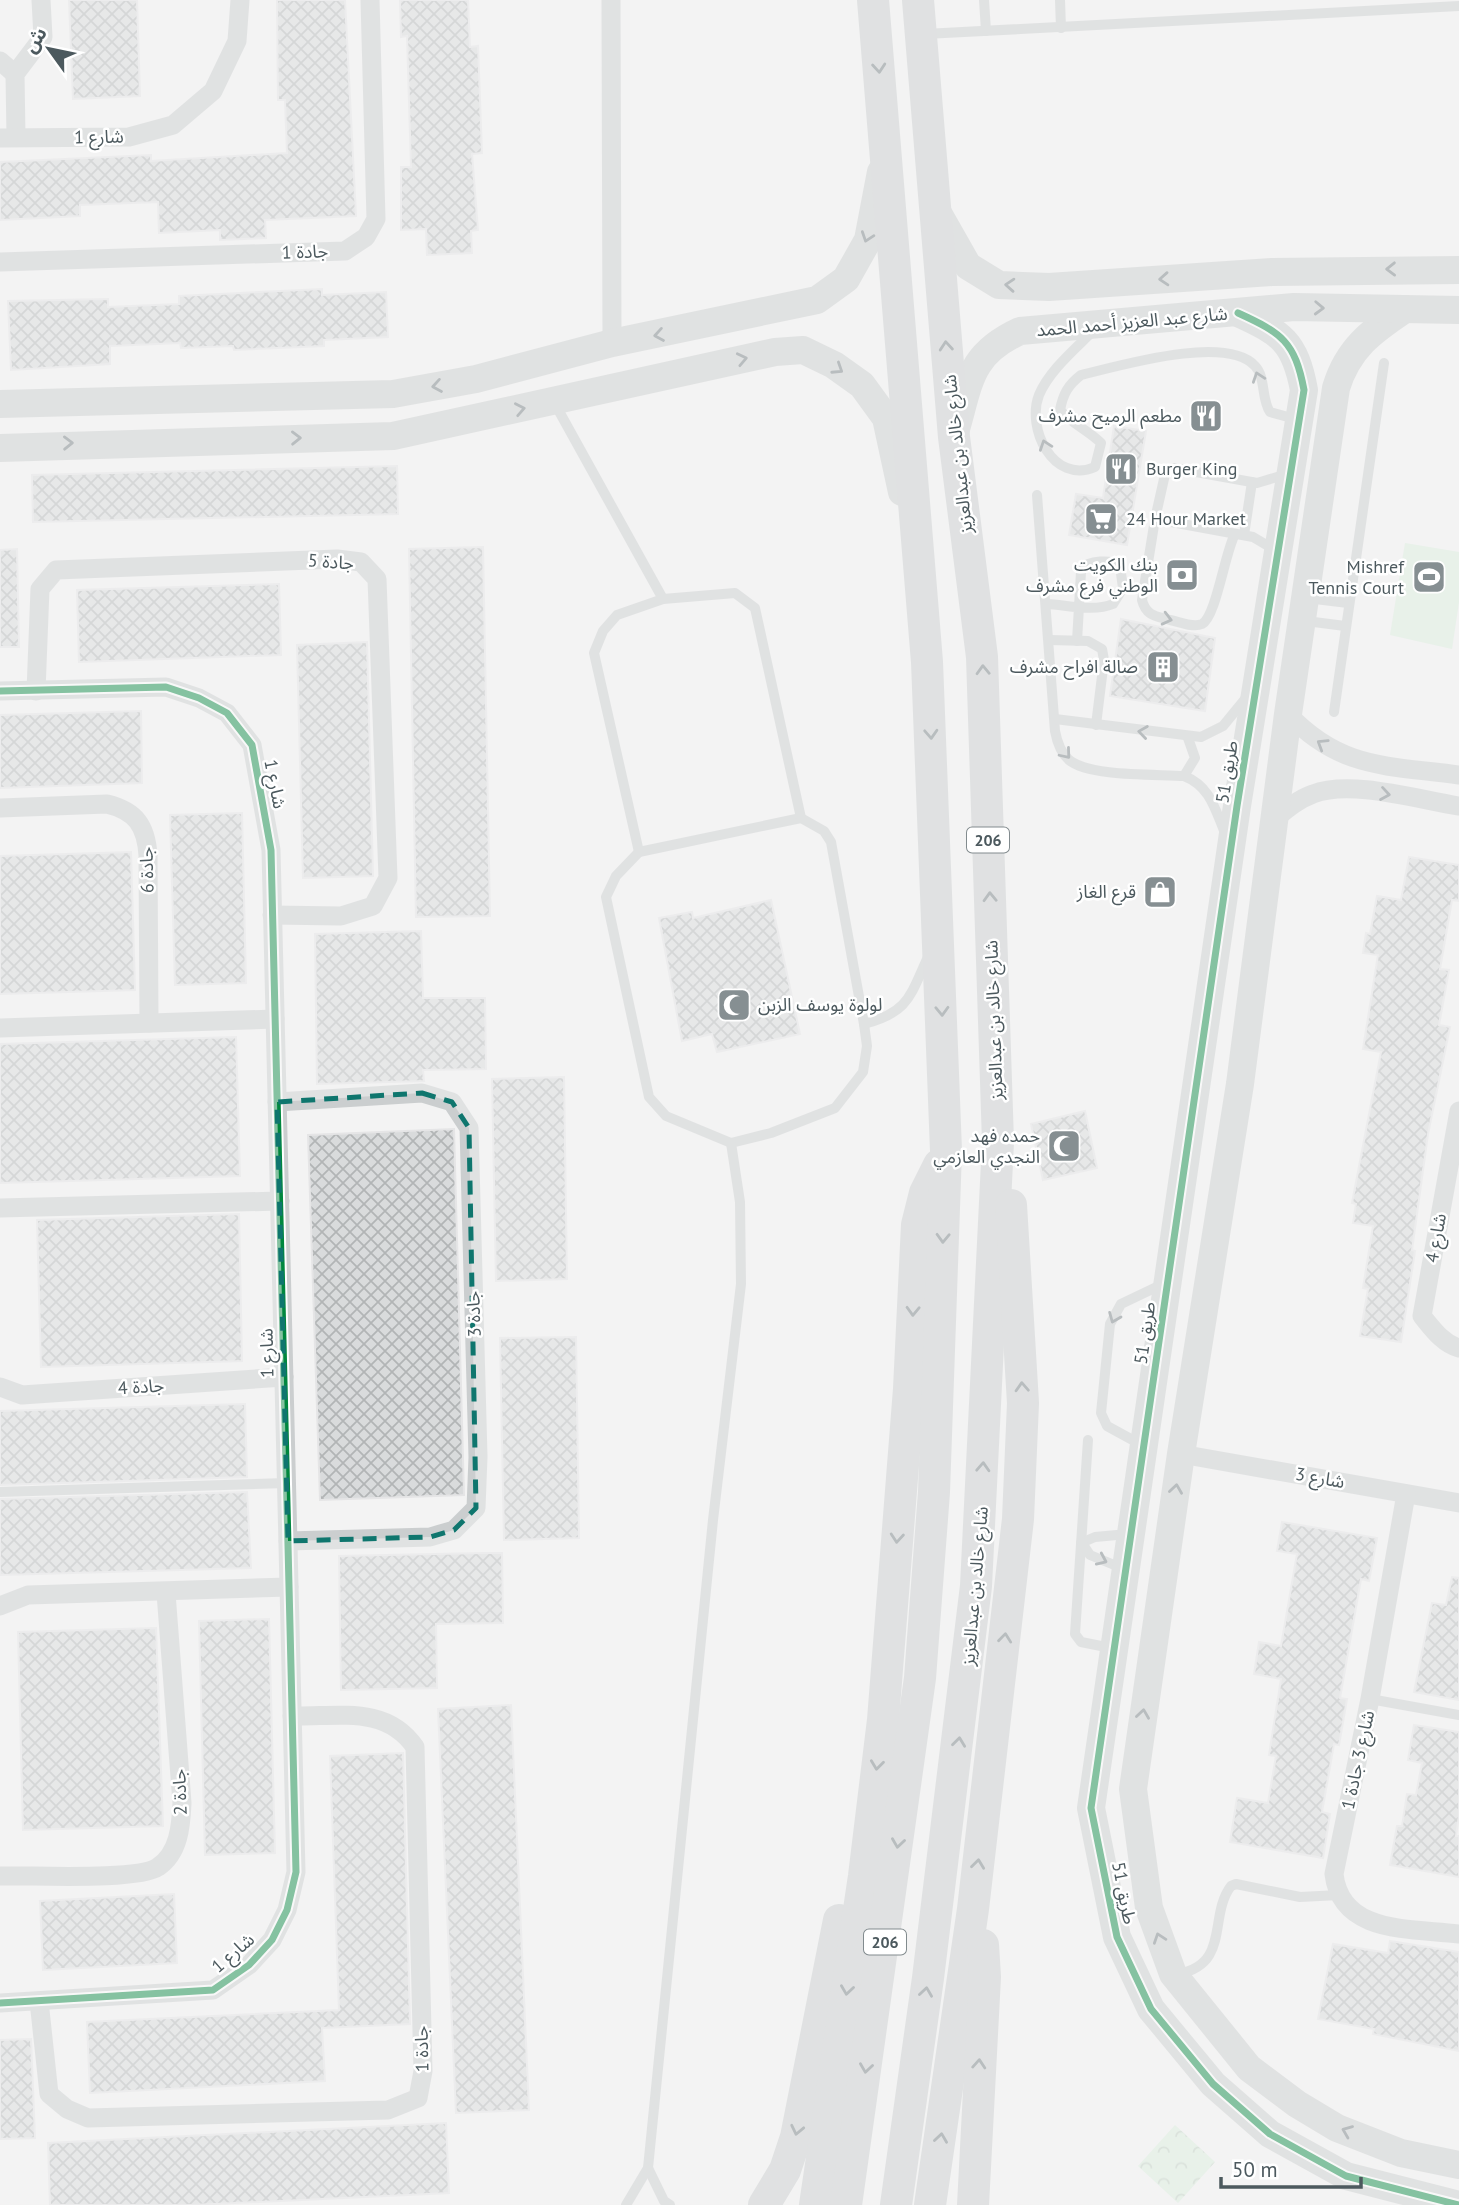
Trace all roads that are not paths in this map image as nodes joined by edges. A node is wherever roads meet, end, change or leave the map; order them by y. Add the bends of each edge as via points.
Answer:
1 (41, 0) edge
2 (240, 0) edge
3 (370, 0) edge
4 (611, 0) edge
5 (873, 0) edge
6 (918, 0) edge
7 (984, 0) edge
8 (1060, 0) edge
9 (1459, 6) edge
10 (1061, 28) junction
11 (986, 31) junction
12 (920, 34) junction
13 (7, 68) edge
14 (8, 138) edge
15 (886, 147) junction
16 (934, 206) junction
17 (0, 262) edge
18 (1459, 270) edge
19 (1078, 284) junction
20 (1405, 309) junction
21 (773, 310) junction
22 (1459, 310) edge
23 (1238, 313) junction
24 (1090, 325) junction
25 (612, 343) junction
26 (775, 352) junction
27 (1384, 363) dead end
28 (196, 398) junction
29 (111, 400) junction
30 (554, 403) junction
31 (0, 404) edge
32 (1299, 420) junction
33 (954, 436) junction
34 (195, 440) junction
35 (112, 442) junction
36 (0, 448) edge
37 (1323, 470) junction
38 (1291, 472) junction
39 (1252, 482) junction
40 (1037, 495) dead end
41 (1155, 519) junction
42 (1240, 534) junction
43 (1278, 552) junction
44 (922, 589) junction
45 (663, 599) junction
46 (1348, 603) junction
47 (1047, 604) junction
48 (1079, 606) junction
49 (1303, 609) junction
50 (1345, 626) junction
51 (1050, 640) junction
52 (1077, 641) junction
53 (1257, 680) junction
54 (0, 691) edge
55 (36, 691) junction
56 (1334, 712) dead end
57 (1288, 714) junction
58 (1055, 719) junction
59 (1096, 725) junction
60 (1188, 738) junction
61 (1353, 760) junction
62 (1459, 775) edge
63 (1184, 776) junction
64 (1347, 788) junction
65 (1459, 806) edge
66 (0, 808) edge
67 (801, 818) junction
68 (1276, 818) junction
69 (1231, 850) junction
70 (639, 852) junction
71 (272, 915) junction
72 (939, 933) junction
73 (275, 1019) junction
74 (149, 1023) junction
75 (864, 1024) junction
76 (0, 1028) edge
77 (277, 1102) junction
78 (1459, 1111) edge
79 (1192, 1119) junction
80 (1234, 1125) junction
81 (998, 1142) junction
82 (731, 1143) junction
83 (946, 1151) junction
84 (1187, 1154) junction
85 (1228, 1160) junction
86 (279, 1202) junction
87 (0, 1208) edge
88 (1168, 1281) junction
89 (1459, 1348) edge
90 (284, 1377) junction
91 (0, 1387) edge
92 (1088, 1440) dead end
93 (1144, 1446) junction
94 (1181, 1454) junction
95 (286, 1483) junction
96 (0, 1492) edge
97 (1406, 1494) junction
98 (1459, 1503) edge
99 (1132, 1534) junction
100 (288, 1541) junction
101 (1081, 1543) junction
102 (1128, 1570) junction
103 (289, 1587) junction
104 (166, 1592) junction
105 (0, 1606) edge
106 (1114, 1660) junction
107 (1149, 1677) junction
108 (1370, 1699) junction
109 (1459, 1715) edge
110 (292, 1716) junction
111 (864, 1876) junction
112 (0, 1877) edge
113 (1339, 1895) junction
114 (973, 1909) junction
115 (1459, 1934) edge
116 (1173, 1975) junction
117 (40, 2001) junction
118 (0, 2003) edge
119 (1459, 2165) edge
120 (648, 2168) junction
121 (626, 2205) edge
122 (670, 2205) edge
123 (764, 2205) edge
124 (815, 2205) edge
125 (846, 2205) edge
126 (895, 2205) edge
127 (930, 2205) edge
128 (972, 2205) edge
129 (1459, 2205) edge

1 - 13 street via 43,37
2 - 14 street, شارع 1 via 237,41 213,91 173,125 129,137
3 - 17 street, جادة 1 via 376,219 366,237 345,251
4 - 25 street
5 -> 15 main road, 206
6 - 12 main road, شارع خالد بن عبدالعزيز / 206
7 - 11 lane
8 - 10 lane
9 - 10 lane
10 - 11 lane
11 - 12 lane
12 - 16 main road, شارع خالد بن عبدالعزيز / 206
13 - 14 street
15 -> 21 street via 868,240 846,279 817,300
15 - 44 main road, 206
19 -> 16 street via 999,285 968,266
33 -> 16 main road, شارع خالد بن عبدالعزيز / 206
18 -> 19 street via 1272,272
19 - 24 street via 1069,288 1061,306 1064,316
20 - 22 street, شارع عبد العزيز أحمد الحمد
23 -> 20 street, شارع عبد العزيز أحمد الحمد via 1294,307
20 - 37 street, طريق 51 via 1368,333 1351,352 1336,388
21 -> 25 street
21 - 26 street via 793,318 798,327 789,345
23 - 24 street, شارع عبد العزيز أحمد الحمد
23 - 32 street, طريق 51 via 1264,325 1286,342 1298,359 1304,390
32 -> 24 lane via 1270,412 1258,369 1251,362 1196,352 1170,355 1081,375 1071,383 1060,410 1101,443 1100,452 1095,467 1086,471 1057,465 1042,443 1036,408 1039,396
24 - 33 street, شارع عبد العزيز أحمد الحمد via 1020,331 995,342 973,370
25 -> 28 street via 476,379 393,394
30 -> 26 street
26 -> 44 street via 803,350 834,365 862,386 886,418
27 - 46 lane
28 - 29 street
28 - 34 street via 184,412 183,425
29 - 31 street
29 - 35 street via 138,408 148,420 139,435
34 -> 30 street via 393,436
30 - 45 lane
32 - 38 street, طريق 51
81 -> 33 main road, شارع خالد بن عبدالعزيز / 206 via 982,657
34 - 35 street
36 -> 35 street
37 - 38 street via 1307,467
37 - 49 street, طريق 51
38 - 39 lane via 1278,479
38 - 43 street, طريق 51
39 - 41 lane via 1166,470
39 - 42 lane
40 - 47 lane
41 - 42 lane
41 -> 42 lane via 1144,610 1192,625 1211,616 1224,559
42 - 43 lane
43 - 53 street, طريق 51
44 -> 72 main road, 206
45 - 67 lane via 735,593 755,608
45 - 70 lane via 617,615 603,631 594,653
46 - 49 lane
46 - 50 lane
47 - 48 lane
47 - 51 lane
48 - 48 lane via 1083,566 1114,562 1121,566 1123,588 1118,600 1107,606
48 - 52 lane
49 - 50 lane
49 - 57 street, طريق 51
50 - 56 lane
51 - 52 lane
51 - 58 lane
52 - 59 lane via 1099,645 1105,655
53 - 60 lane via 1223,726
53 - 69 street, طريق 51
54 - 55 street, شارع 1
55 - 71 street, شارع 1 via 166,687 227,713 252,745 271,850
55 - 71 street, جادة 5 via 40,589 56,570 337,559 361,562 377,579 388,878 373,906 341,916
61 -> 57 street via 1308,736
57 - 68 street, طريق 51
58 - 59 lane
58 -> 63 lane via 1057,742 1078,766
60 -> 59 lane
60 - 63 lane via 1195,758
61 - 62 street
61 - 64 street
63 - 69 lane via 1197,781 1209,794
64 -> 65 street
64 - 68 street via 1314,793
66 - 74 street, جادة 6 via 107,804 123,807 137,818 146,833 148,855
67 - 70 lane
67 - 75 lane via 824,831 831,842
68 - 80 street, طريق 51
69 - 79 street, طريق 51
70 - 82 lane via 616,876 606,897 649,1097 666,1116
71 - 73 street, شارع 1
72 - 75 lane via 908,1000 896,1013
72 -> 83 main road, 206
73 - 74 street
73 - 77 street, شارع 1
74 - 76 street
75 - 82 lane via 863,1072 835,1108
77 - 86 street, شارع 1
77 - 100 street, جادة 3 via 422,1093 452,1102 469,1128 478,1457 477,1508 454,1530 430,1537
78 - 89 street, شارع 4 via 1422,1316
79 - 80 street
79 - 84 street, طريق 51
80 - 85 street, طريق 51
114 -> 81 main road via 1018,1519 1023,1403 1014,1227
126 -> 81 main road, شارع خالد بن عبدالعزيز / 206 via 967,1682 982,1494
82 - 120 lane via 740,1202 741,1284
83 -> 111 main road via 925,1193 916,1225 909,1389 883,1720
83 -> 125 main road, 206 via 934,1492 920,1678
84 - 85 street
84 - 88 street, طريق 51
85 - 94 street, طريق 51
86 - 87 street
86 - 90 street, شارع 1
88 - 93 street, طريق 51
88 -> 93 lane via 1121,1304 1111,1324 1101,1412 1107,1426
90 - 91 street, جادة 4 via 22,1395
90 - 95 street, شارع 1
92 - 101 lane
93 - 99 street, طريق 51
94 - 97 street, شارع 3
107 -> 94 street, طريق 51
95 - 96 lane
95 - 100 street, شارع 1
97 - 98 street, شارع 3
97 - 108 street, شارع 3 جادة 1
99 - 101 lane
99 - 102 street, طريق 51
100 - 103 street, شارع 1
101 -> 102 lane via 1090,1555
101 - 106 lane via 1075,1634
102 - 106 street, طريق 51
103 - 104 street
103 - 110 street, شارع 1
104 - 105 street via 28,1595
104 - 112 street, جادة 2 via 183,1803 172,1854 157,1868 133,1873
106 - 107 street
106 - 129 street, طريق 51 via 1091,1808 1117,1937 1151,2009 1213,2084 1270,2134 1346,2176
116 -> 107 street, طريق 51 via 1149,1908 1133,1789
108 - 109 lane
108 - 113 street, شارع 3 جادة 1 via 1334,1874
110 - 117 street, شارع 1 via 296,1872 287,1910 249,1965 213,1990
110 - 117 street, جادة 1 via 384,1719 404,1730 415,1747 423,2071 418,2098 388,2110 88,2118 49,2094
111 -> 123 main road via 835,1929 796,2137 785,2170
111 -> 124 main road
113 - 115 street via 1352,1913 1371,1923
113 - 116 lane via 1300,1897 1231,1886 1212,1952 1199,1966
127 -> 114 main road
128 -> 114 main road via 985,1977
119 -> 116 street, طريق 51 via 1401,2153 1337,2128 1297,2104 1249,2068
117 - 118 street, شارع 1
120 - 121 lane
120 - 122 lane

